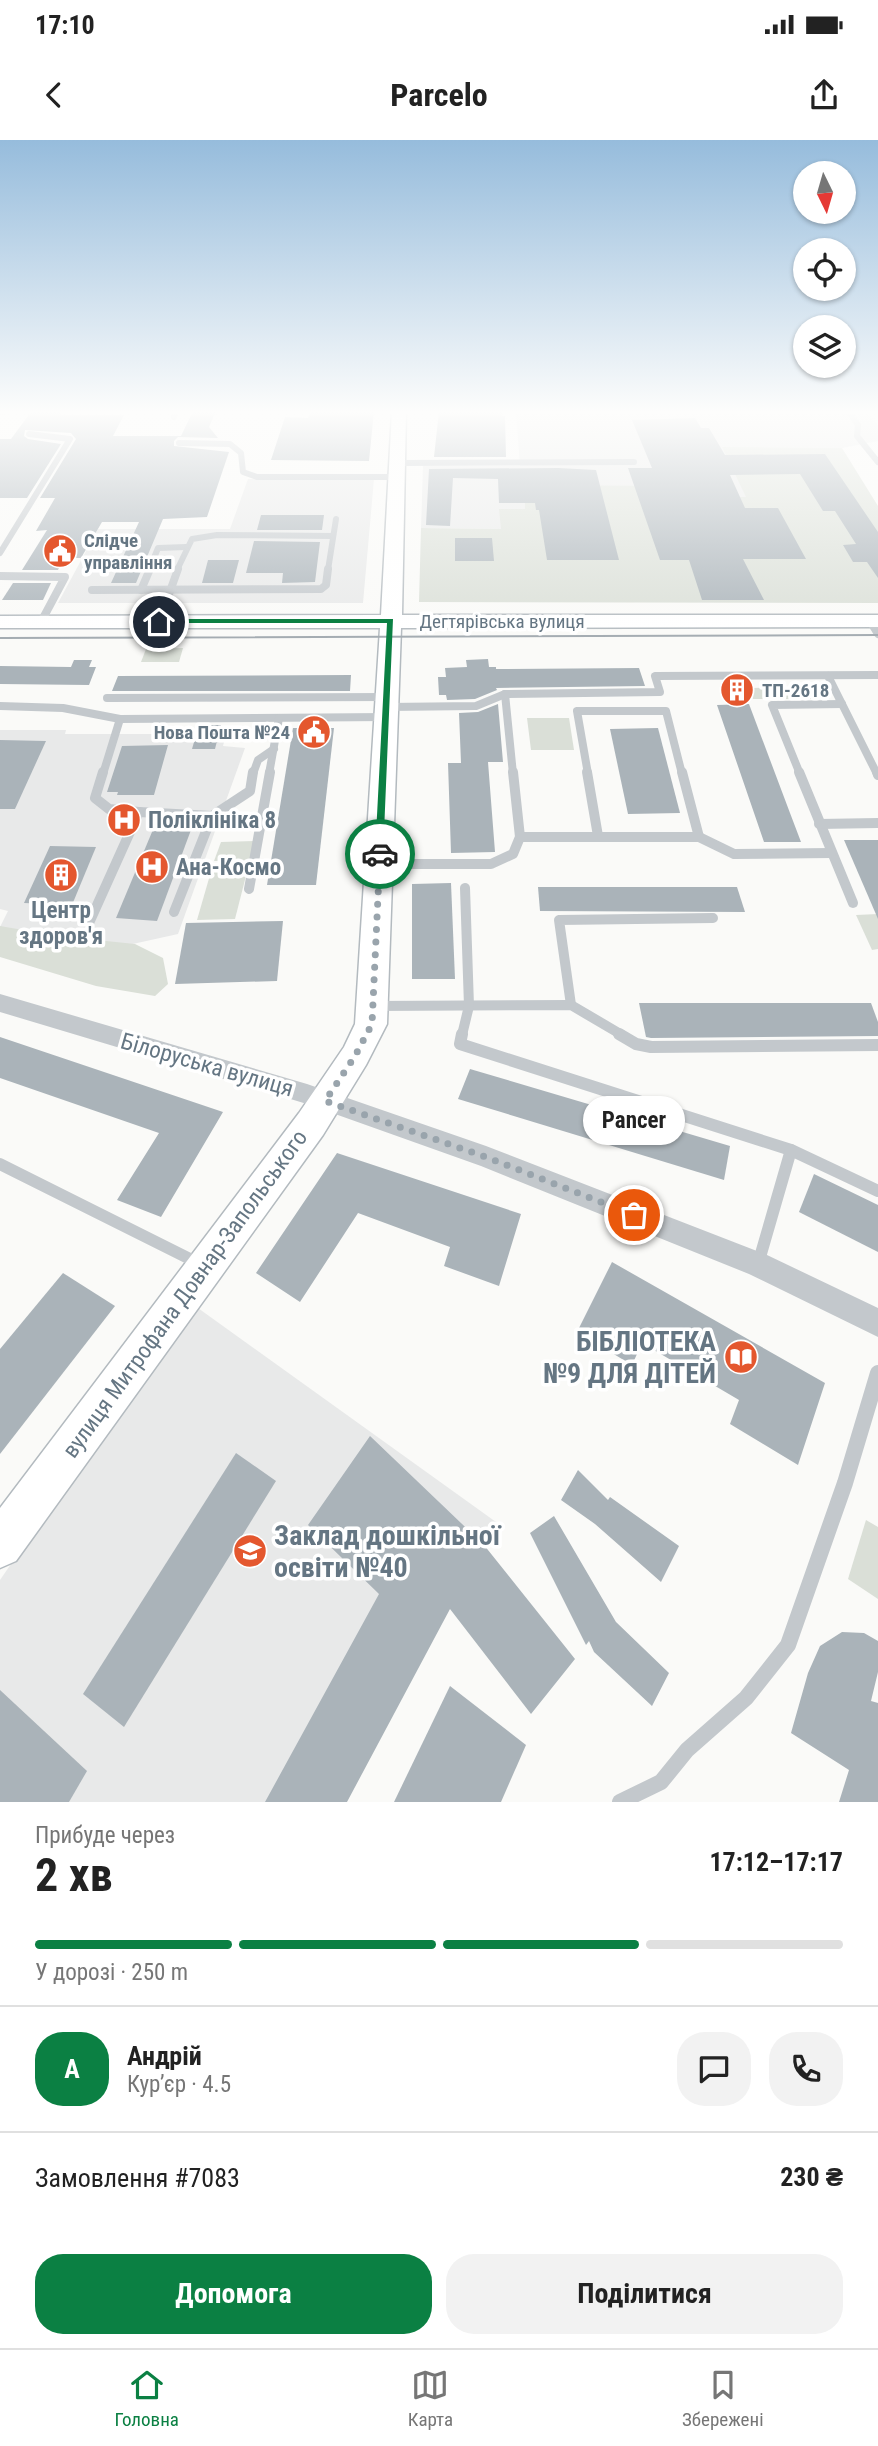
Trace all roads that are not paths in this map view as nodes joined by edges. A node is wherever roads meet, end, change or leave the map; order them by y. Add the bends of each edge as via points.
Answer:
1 (40, 489) edge
2 (398, 489) edge
3 (336, 519) dead end
4 (334, 536) junction
5 (186, 547) junction
6 (0, 553) edge
7 (0, 576) edge
8 (92, 590) dead end
9 (141, 590) junction
10 (169, 591) junction
11 (391, 621) junction
12 (0, 622) edge
13 (41, 622) junction
14 (159, 622) junction
15 (875, 625) edge
16 (878, 675) edge
17 (828, 676) junction
18 (660, 692) junction
19 (505, 694) junction
20 (107, 698) dead end
21 (842, 704) junction
22 (0, 706) edge
23 (387, 707) junction
24 (666, 711) junction
25 (279, 718) junction
26 (120, 719) junction
27 (274, 748) junction
28 (878, 775) edge
29 (139, 812) junction
30 (212, 816) junction
31 (878, 823) edge
32 (819, 824) junction
33 (598, 836) junction
34 (520, 837) junction
35 (699, 837) junction
36 (831, 853) junction
37 (379, 864) junction
38 (465, 888) dead end
39 (249, 889) dead end
40 (853, 902) dead end
41 (174, 912) dead end
42 (713, 918) dead end
43 (89, 923) dead end
44 (570, 1005) junction
45 (2, 1006) edge
46 (373, 1006) junction
47 (469, 1006) junction
48 (878, 1045) edge
49 (325, 1101) junction
50 (790, 1150) junction
51 (0, 1164) edge
52 (878, 1191) edge
53 (758, 1264) junction
54 (205, 1267) junction
55 (878, 1323) edge
56 (878, 1373) edge
57 (0, 1545) edge
58 (620, 1802) edge

1 - 6 lane
2 - 11 street, вулиця Митрофана Довнар-Запольського
3 - 4 lane
4 - 5 lane via 217,534 192,539
4 - 10 lane via 326,585 321,589
5 - 9 lane via 158,548
5 - 10 lane
7 - 13 lane via 65,577
8 - 9 lane
9 - 10 lane
10 - 14 lane
11 - 14 street, Дегтярівська вулиця
11 - 15 street, Дегтярівська вулиця
11 - 23 street, вулиця Митрофана Довнар-Запольського
12 - 13 street, Дегтярівська вулиця
13 - 14 street, Дегтярівська вулиця
16 - 17 lane
17 - 18 lane via 655,676
17 - 21 lane
18 - 19 lane
18 - 24 lane
19 - 23 lane via 476,706
19 - 34 lane
20 - 23 lane
21 - 28 lane
21 - 32 lane via 772,705
22 - 26 lane via 63,708
23 - 25 lane
23 - 37 street, вулиця Митрофана Довнар-Запольського
24 - 33 lane via 577,711
24 - 35 lane
25 - 26 lane
25 - 27 lane
26 - 29 lane via 94,798 108,809
27 - 30 lane via 254,762 250,791
27 - 39 lane
29 - 30 lane
29 - 43 lane
30 - 41 lane
31 - 32 lane
32 - 36 lane
33 - 34 lane
33 - 35 lane
34 - 37 lane via 513,855 491,864
35 - 36 lane via 734,854
36 - 40 lane
37 - 46 street, вулиця Митрофана Довнар-Запольського
38 - 47 lane
42 - 44 lane via 559,920
44 - 47 lane
44 - 48 lane via 627,1040 651,1047
45 - 49 street, Білоруська вулиця
46 - 47 lane
46 - 49 street, вулиця Митрофана Довнар-Запольського via 372,1024
47 - 50 lane via 460,1044
49 - 53 street, Білоруська вулиця via 486,1157
49 - 54 street, вулиця Митрофана Довнар-Запольського
50 - 52 lane
50 - 53 lane
51 - 54 lane
53 - 55 street, Білоруська вулиця
54 - 57 street, вулиця Митрофана Довнар-Запольського
56 - 58 lane via 788,1644 746,1698 687,1750 661,1782

